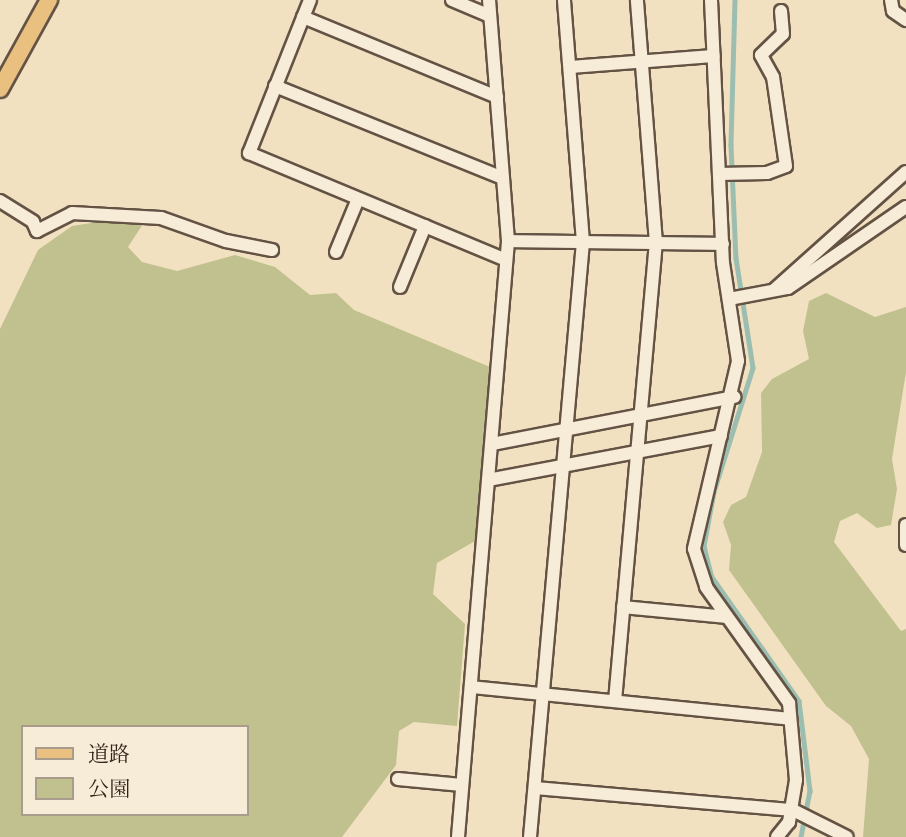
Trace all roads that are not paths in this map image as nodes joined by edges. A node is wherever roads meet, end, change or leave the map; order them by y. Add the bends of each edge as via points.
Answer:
1 (49, 0) edge
2 (310, 0) edge
3 (452, 0) edge
4 (489, 0) edge
5 (564, 0) edge
6 (637, 0) edge
7 (711, 0) edge
8 (891, 0) edge
9 (780, 11) dead end
10 (490, 16) junction
11 (303, 17) junction
12 (906, 20) edge
13 (714, 56) junction
14 (642, 60) junction
15 (570, 66) junction
16 (275, 86) junction
17 (0, 89) edge
18 (497, 97) junction
19 (906, 172) edge
20 (722, 174) junction
21 (503, 178) junction
22 (358, 199) junction
23 (0, 201) edge
24 (906, 207) edge
25 (425, 226) junction
26 (508, 242) junction
27 (583, 242) junction
28 (656, 243) junction
29 (723, 244) junction
30 (272, 250) dead end
31 (336, 252) dead end
32 (506, 260) junction
33 (400, 287) dead end
34 (774, 290) junction
35 (732, 298) junction
36 (734, 397) junction
37 (639, 416) junction
38 (566, 428) junction
39 (721, 436) junction
40 (492, 444) junction
41 (637, 451) junction
42 (562, 466) junction
43 (488, 480) junction
44 (906, 525) edge
45 (906, 545) edge
46 (623, 607) junction
47 (727, 617) junction
48 (471, 687) junction
49 (542, 695) junction
50 (615, 701) junction
51 (789, 719) junction
52 (398, 779) dead end
53 (462, 785) junction
54 (535, 788) junction
55 (793, 810) junction
56 (458, 837) edge
57 (530, 837) edge
58 (777, 837) edge
59 (847, 837) edge

1 - 17 main road
2 - 11 street
3 - 10 street
4 - 10 street
5 - 15 street
6 - 14 street
7 - 13 street
8 - 12 street via 893,11
9 - 20 street via 783,34 761,55 774,77 786,166 767,173
10 - 18 street
11 - 16 street
11 - 18 street
13 - 14 street
13 - 20 street
14 - 15 street
14 - 28 street
15 - 27 street
16 - 21 street
16 - 22 street via 249,153
18 - 21 street
19 - 34 street
20 - 29 street
21 - 26 street
22 - 25 street
22 - 31 street
23 - 30 street via 33,222 37,231 72,213 148,217
24 - 34 street via 788,288
25 - 32 street
25 - 33 street
26 - 27 street
26 - 32 street
27 - 28 street
27 - 38 street
28 - 29 street
28 - 37 street
29 - 35 street
32 - 40 street
34 - 35 street
35 - 36 street via 738,361
36 - 37 street
36 - 39 street
37 - 38 street
37 - 41 street
38 - 40 street
38 - 42 street
39 - 41 street
39 - 47 street via 694,549 699,576
40 - 43 street
41 - 42 street
41 - 46 street
42 - 43 street
42 - 49 street
43 - 48 street
44 - 45 street
46 - 47 street
46 - 50 street
47 - 51 street via 789,703
48 - 49 street
48 - 53 street
49 - 50 street
49 - 54 street
50 - 51 street
51 - 55 street via 796,780
52 - 53 street
53 - 56 street
54 - 55 street
54 - 57 street
55 - 58 street
55 - 59 street

